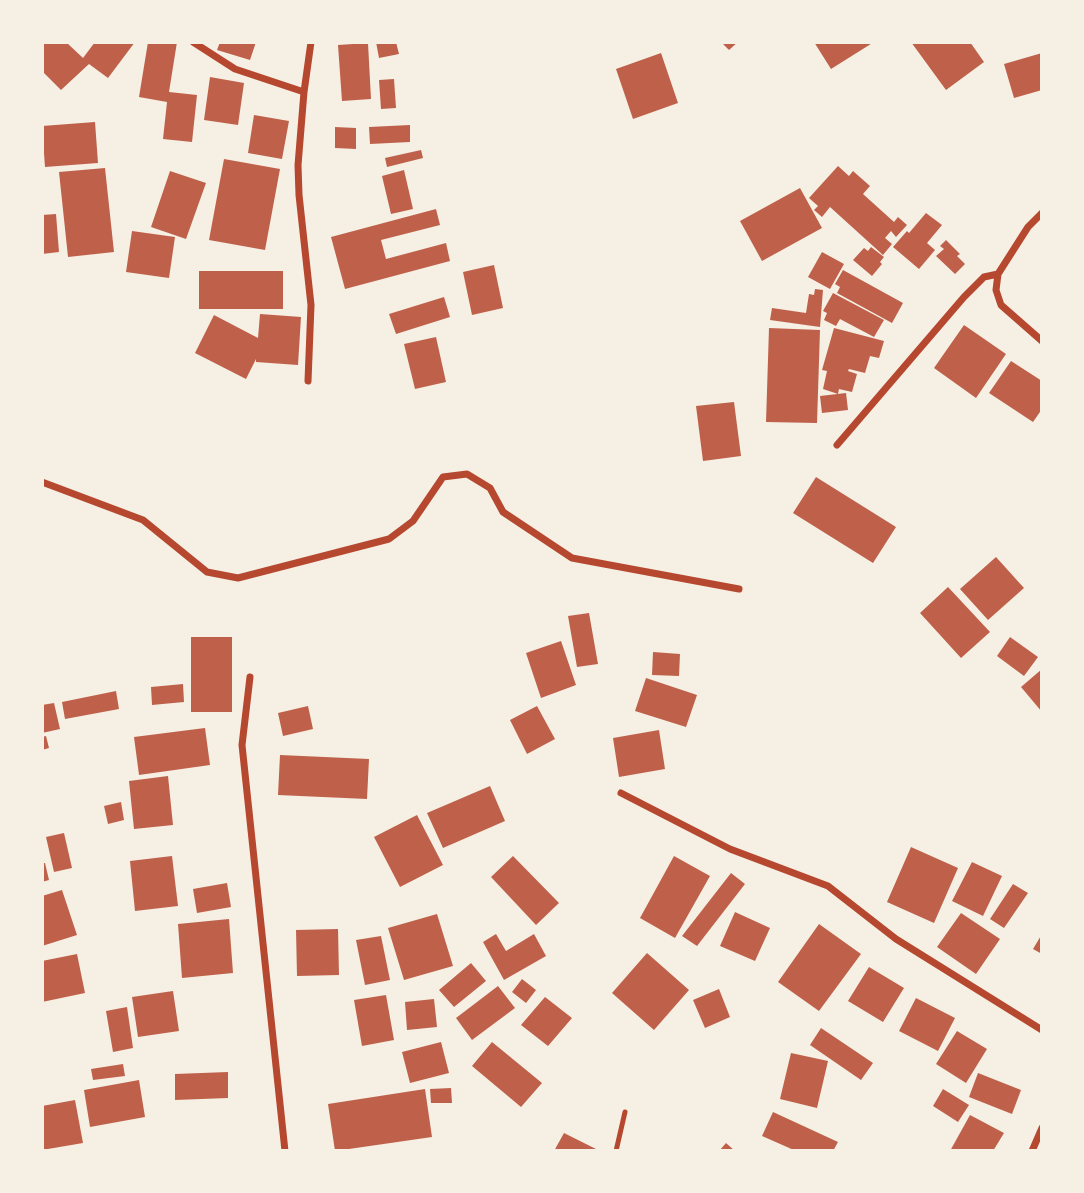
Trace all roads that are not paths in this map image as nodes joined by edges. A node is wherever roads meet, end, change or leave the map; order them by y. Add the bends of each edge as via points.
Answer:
1 (193, 42) edge
2 (312, 42) edge
3 (304, 92) junction
4 (1042, 213) edge
5 (998, 274) junction
6 (1042, 341) edge
7 (308, 381) dead end
8 (837, 445) dead end
9 (42, 482) edge
10 (739, 589) dead end
11 (250, 677) dead end
12 (621, 793) dead end
13 (1042, 1030) edge
14 (625, 1112) dead end
15 (1042, 1128) edge
16 (285, 1151) edge
17 (616, 1151) edge
18 (1032, 1151) edge

1 - 3 street via 235,69
2 - 3 street
3 - 7 street via 298,164 311,305
4 - 5 street
5 - 6 street via 996,290 1001,305
5 - 8 street via 984,276 964,297
9 - 10 street via 143,520 208,572 238,578 389,539 412,521 443,477 467,474 490,488 503,512 572,558
11 - 16 street via 242,745
12 - 13 street via 730,849 828,887 896,939
14 - 17 lane
15 - 18 street

